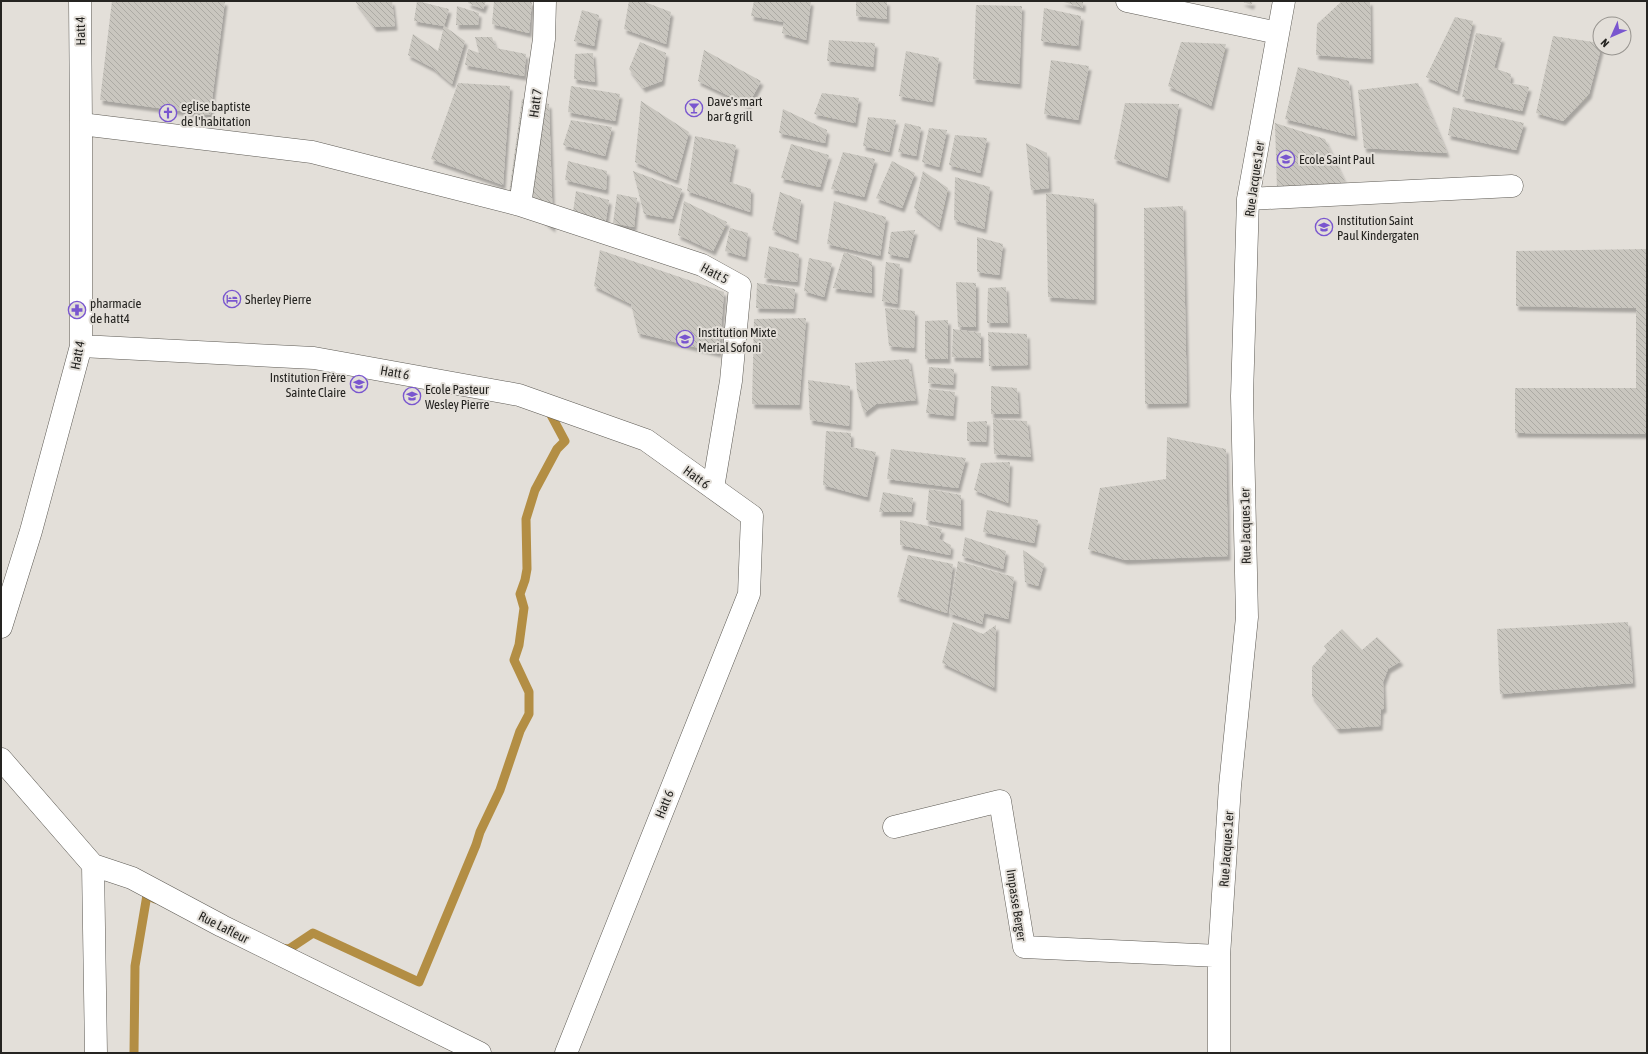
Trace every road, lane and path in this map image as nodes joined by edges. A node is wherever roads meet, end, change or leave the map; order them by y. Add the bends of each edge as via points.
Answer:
1 (80, 1) edge
2 (544, 1) edge
3 (1127, 1) edge
4 (1284, 1) edge
5 (1278, 33) junction
6 (82, 124) junction
7 (1512, 186) dead end
8 (1248, 199) junction
9 (520, 205) junction
10 (81, 346) junction
11 (713, 488) junction
12 (1, 626) edge
13 (1, 759) edge
14 (894, 827) dead end
15 (93, 865) junction
16 (1220, 956) junction
17 (96, 1053) edge
18 (480, 1053) edge
19 (566, 1053) edge
20 (1219, 1053) edge

1 - 6 street, Hatt 4
2 - 9 street, Hatt 7 via 544,39
3 - 5 street
4 - 5 street, Rue Jacques 1er
5 - 8 street, Rue Jacques 1er
6 - 9 street via 312,152
6 - 10 street, Hatt 4
7 - 8 street
8 - 16 street, Rue Jacques 1er via 1242,396 1247,617 1230,786
9 - 11 street, Hatt 5 via 702,265 740,286 731,381
10 - 11 street, Hatt 6 via 314,358 519,395 646,440
10 - 12 street, Hatt 4 via 31,531
11 - 19 street, Hatt 6 via 752,516 749,594
13 - 15 street
14 - 16 street, Impasse Berger via 1000,801 1024,947
15 - 17 street
15 - 18 street, Rue Lafleur via 132,878 222,926
16 - 20 street, Rue Jacques 1er

